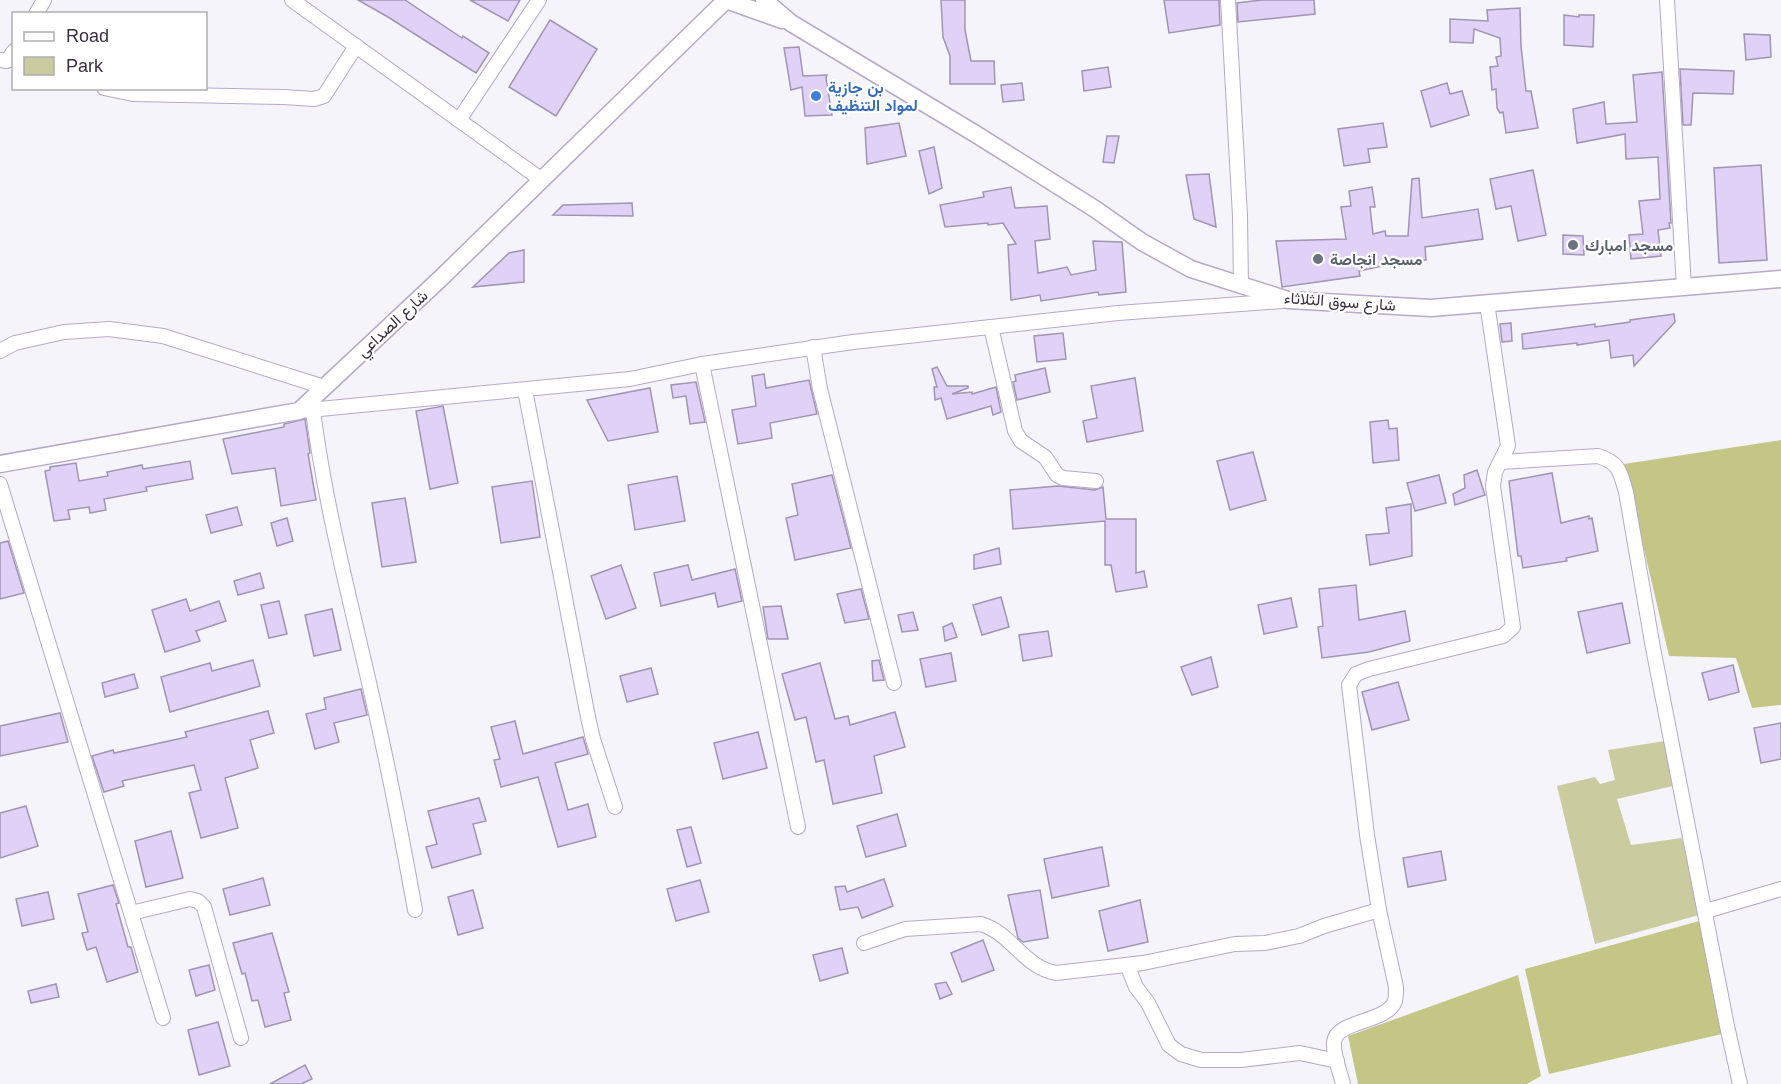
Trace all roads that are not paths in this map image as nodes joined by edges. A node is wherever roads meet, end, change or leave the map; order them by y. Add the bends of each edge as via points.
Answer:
1 (292, 0) edge
2 (706, 0) edge
3 (720, 0) edge
4 (726, 0) edge
5 (764, 0) edge
6 (1228, 0) edge
7 (1667, 0) edge
8 (534, 2) edge
9 (703, 23) junction
10 (791, 23) junction
11 (356, 46) junction
12 (116, 90) edge
13 (459, 120) junction
14 (542, 180) junction
15 (1781, 279) edge
16 (1240, 286) junction
17 (1684, 287) junction
18 (1288, 300) junction
19 (1487, 303) junction
20 (991, 327) junction
21 (813, 347) junction
22 (0, 351) edge
23 (702, 364) junction
24 (324, 387) junction
25 (525, 390) junction
26 (306, 411) junction
27 (1500, 462) junction
28 (0, 464) edge
29 (1096, 481) dead end
30 (0, 484) edge
31 (894, 683) dead end
32 (615, 807) dead end
33 (798, 827) dead end
34 (1781, 889) edge
35 (415, 910) dead end
36 (1379, 910) junction
37 (1706, 911) junction
38 (131, 913) junction
39 (864, 943) dead end
40 (1127, 965) junction
41 (164, 1018) dead end
42 (241, 1038) dead end
43 (1337, 1061) junction
44 (1343, 1084) edge
45 (1740, 1084) edge

1 - 11 street
2 - 9 street
3 - 4 street
4 - 9 street, شارع الصداعي
4 - 10 street
5 - 10 street
6 - 16 street
7 - 17 street
8 - 13 street
9 - 14 street, شارع الصداعي
10 - 16 street, شارع سوق الثلاثاء via 965,127 1142,242 1191,269
11 - 12 street via 324,96 314,99
11 - 13 street
13 - 14 street
14 - 24 street, شارع الصداعي
15 - 17 street, شارع سوق الثلاثاء
16 - 18 street, شارع سوق الثلاثاء
17 - 19 street, شارع سوق الثلاثاء
18 - 19 street, شارع سوق الثلاثاء via 1431,308
18 - 20 street
19 - 27 street via 1508,446
20 - 21 street
20 - 29 street via 1015,430 1021,441 1045,458 1057,475
21 - 23 street
21 - 31 street
22 - 24 street via 15,343 64,332 109,329 163,336
23 - 25 street via 630,380
23 - 33 street
24 - 26 street, شارع الصداعي
25 - 26 street
25 - 32 street via 586,708
26 - 28 street
26 - 35 street via 375,710
27 - 36 street via 1493,486 1513,627 1503,636 1369,669 1356,674 1349,685
27 - 37 street via 1598,456 1611,460 1619,470
30 - 38 street
34 - 37 street
36 - 40 street via 1299,936
36 - 43 street via 1396,1000 1386,1012 1336,1036
37 - 45 street
38 - 41 street
38 - 42 street via 198,900 204,907
39 - 40 street via 905,929 981,924 992,927 1047,972
40 - 43 street via 1169,1045 1181,1054 1201,1060 1231,1060 1300,1053
43 - 44 street

